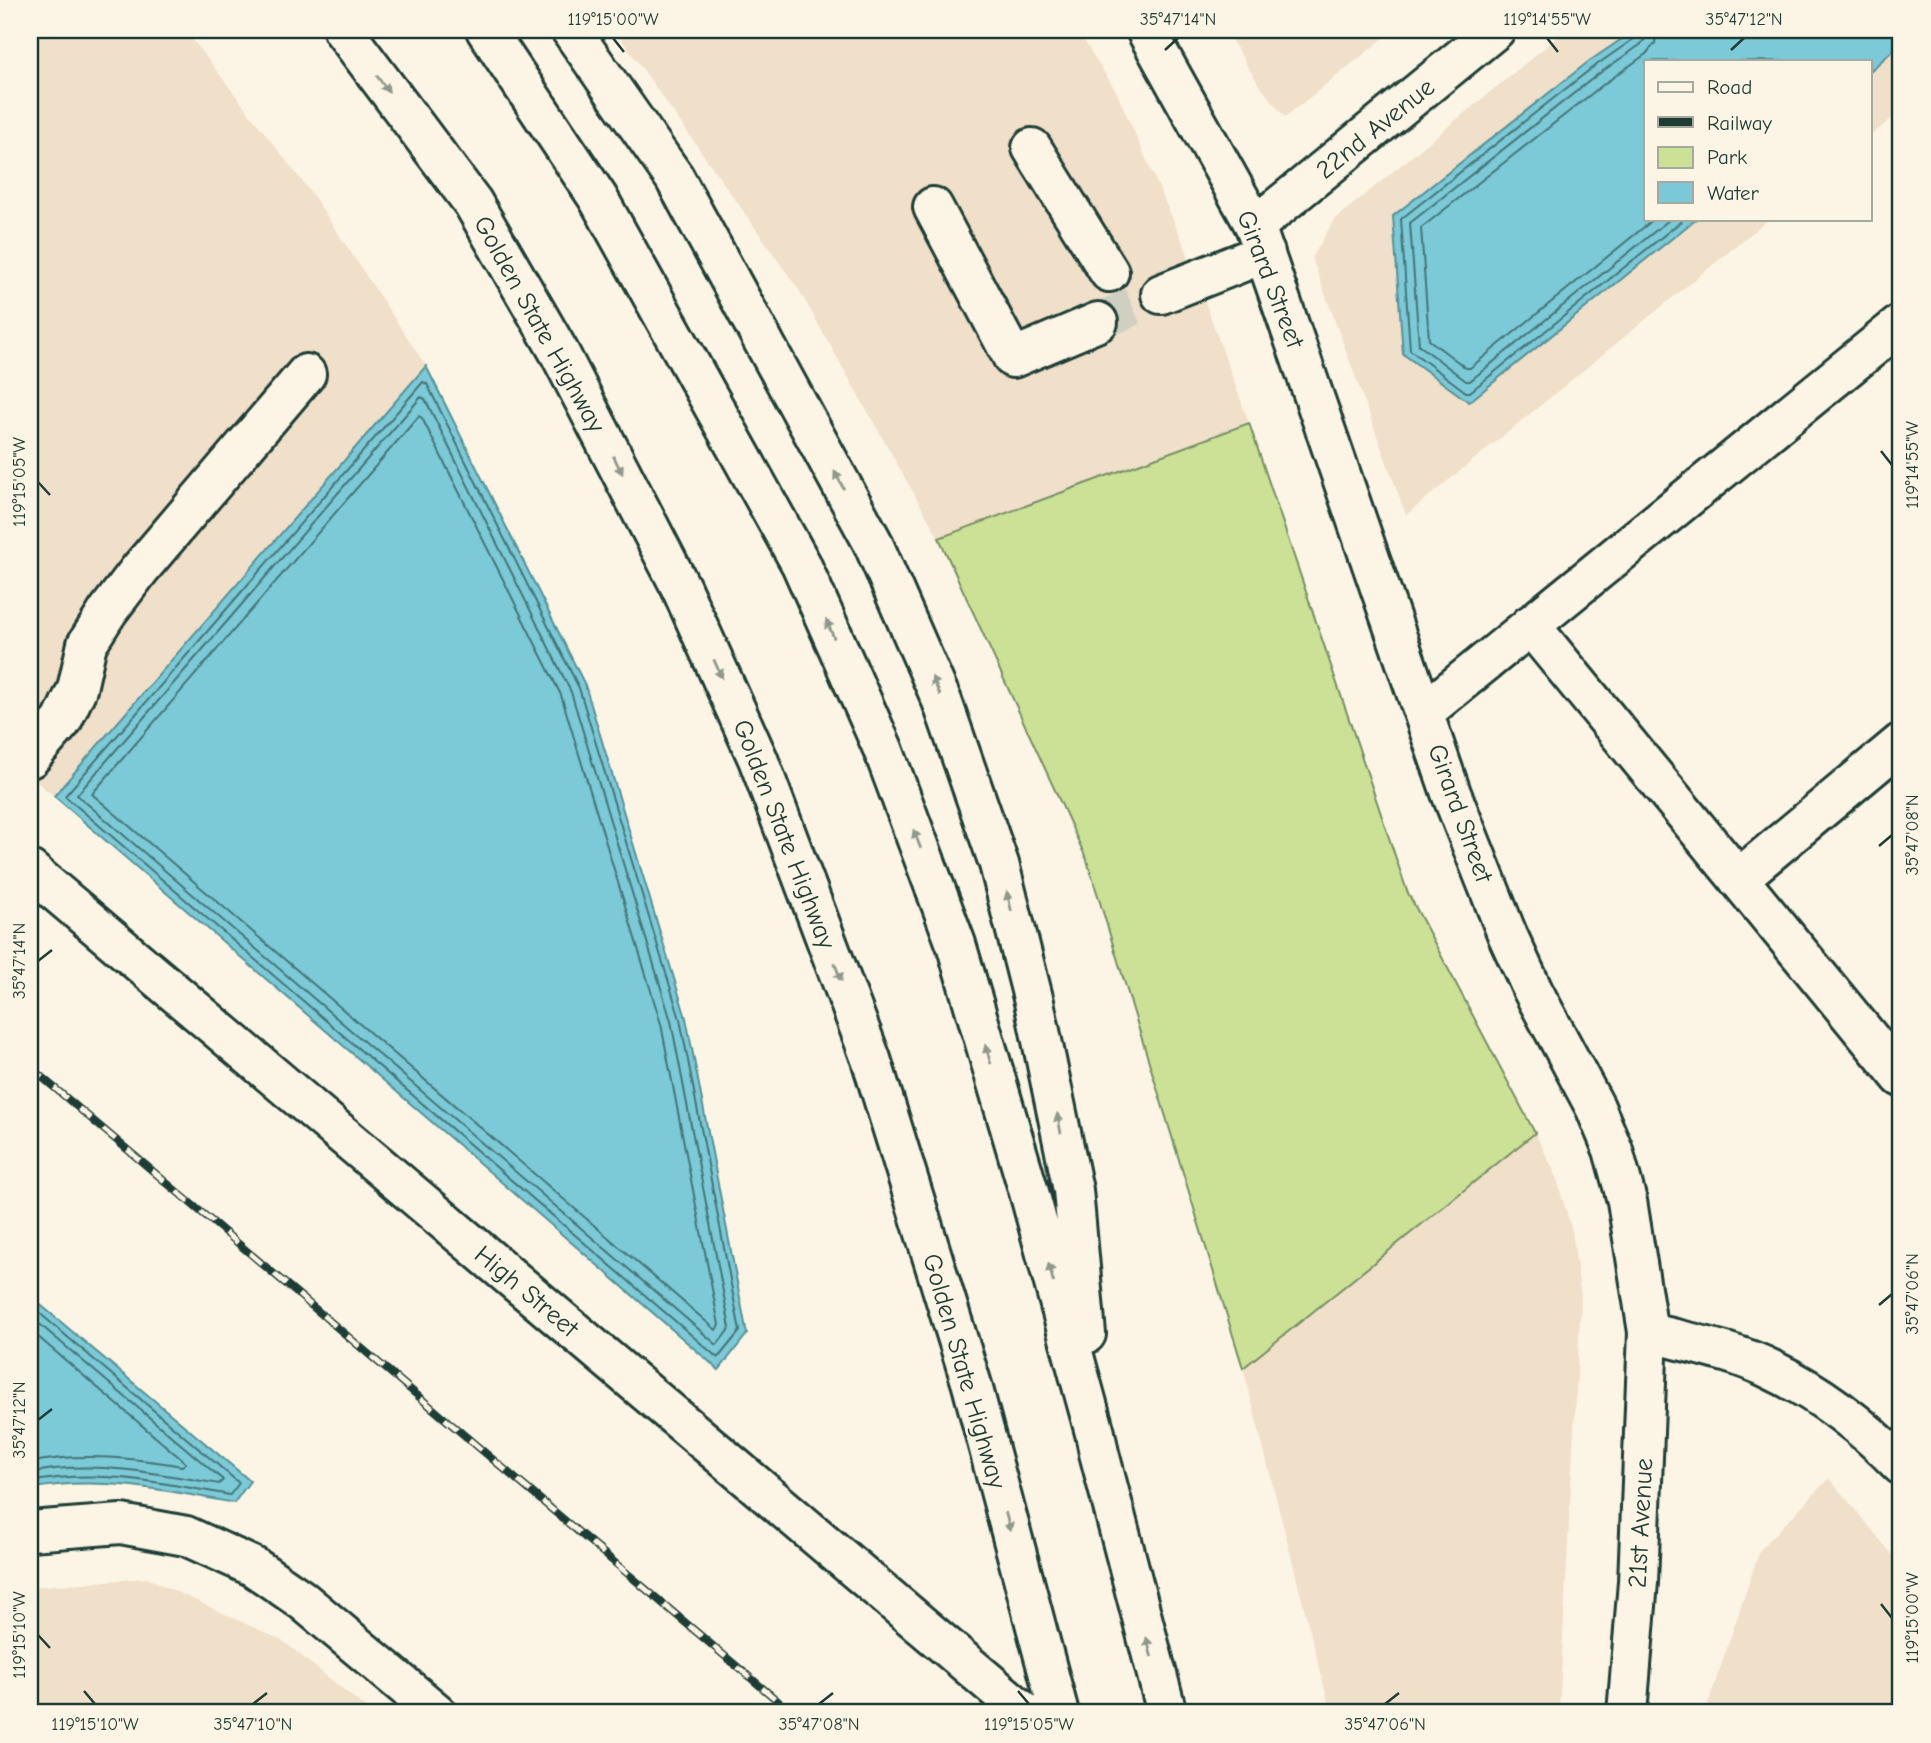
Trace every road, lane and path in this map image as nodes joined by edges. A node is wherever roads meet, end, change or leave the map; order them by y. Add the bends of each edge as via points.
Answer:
1 (486, 30) edge
2 (571, 30) edge
3 (1146, 30) edge
4 (1495, 30) edge
5 (342, 34) edge
6 (1032, 148) dead end
7 (933, 207) dead end
8 (1260, 239) junction
9 (1109, 272) dead end
10 (1161, 294) tunnel mouth
11 (1098, 322) tunnel mouth
12 (1901, 324) edge
13 (306, 374) dead end
14 (1530, 625) junction
15 (1424, 712) junction
16 (1901, 743) edge
17 (30, 758) edge
18 (30, 870) edge
19 (1738, 879) junction
20 (1901, 1077) edge
21 (1648, 1332) junction
22 (1097, 1443) junction
23 (1901, 1465) edge
24 (30, 1531) edge
25 (437, 1713) edge
26 (1025, 1713) edge
27 (1059, 1713) edge
28 (1167, 1713) edge
29 (1627, 1713) edge

22 -> 1 main road via 956,944 883,749 801,564 598,198
22 -> 2 main road via 1073,1190 1034,1002 999,864 942,701 872,541 681,189
3 - 8 main road, Girard Street
4 - 8 main road, 22nd Avenue
5 -> 27 main road, Golden State Highway via 473,203 559,352 681,588 758,759 871,1059 972,1385
6 - 9 main road
7 - 11 main road via 1013,358
8 - 10 main road, 22nd Avenue
8 - 15 main road, Girard Street
12 - 14 main road
13 - 17 main road via 108,611 87,644 77,690 62,722
14 - 15 main road
14 - 19 main road
15 - 21 main road, Girard Street via 1507,934 1613,1150 1627,1202
16 - 19 main road
18 - 26 main road, High Street
19 - 20 main road
21 - 23 main road via 1771,1369 1828,1402
21 - 29 main road, 21st Avenue via 1638,1582
28 -> 22 main road
24 - 25 main road via 121,1524 186,1536 209,1546 254,1567 302,1600

